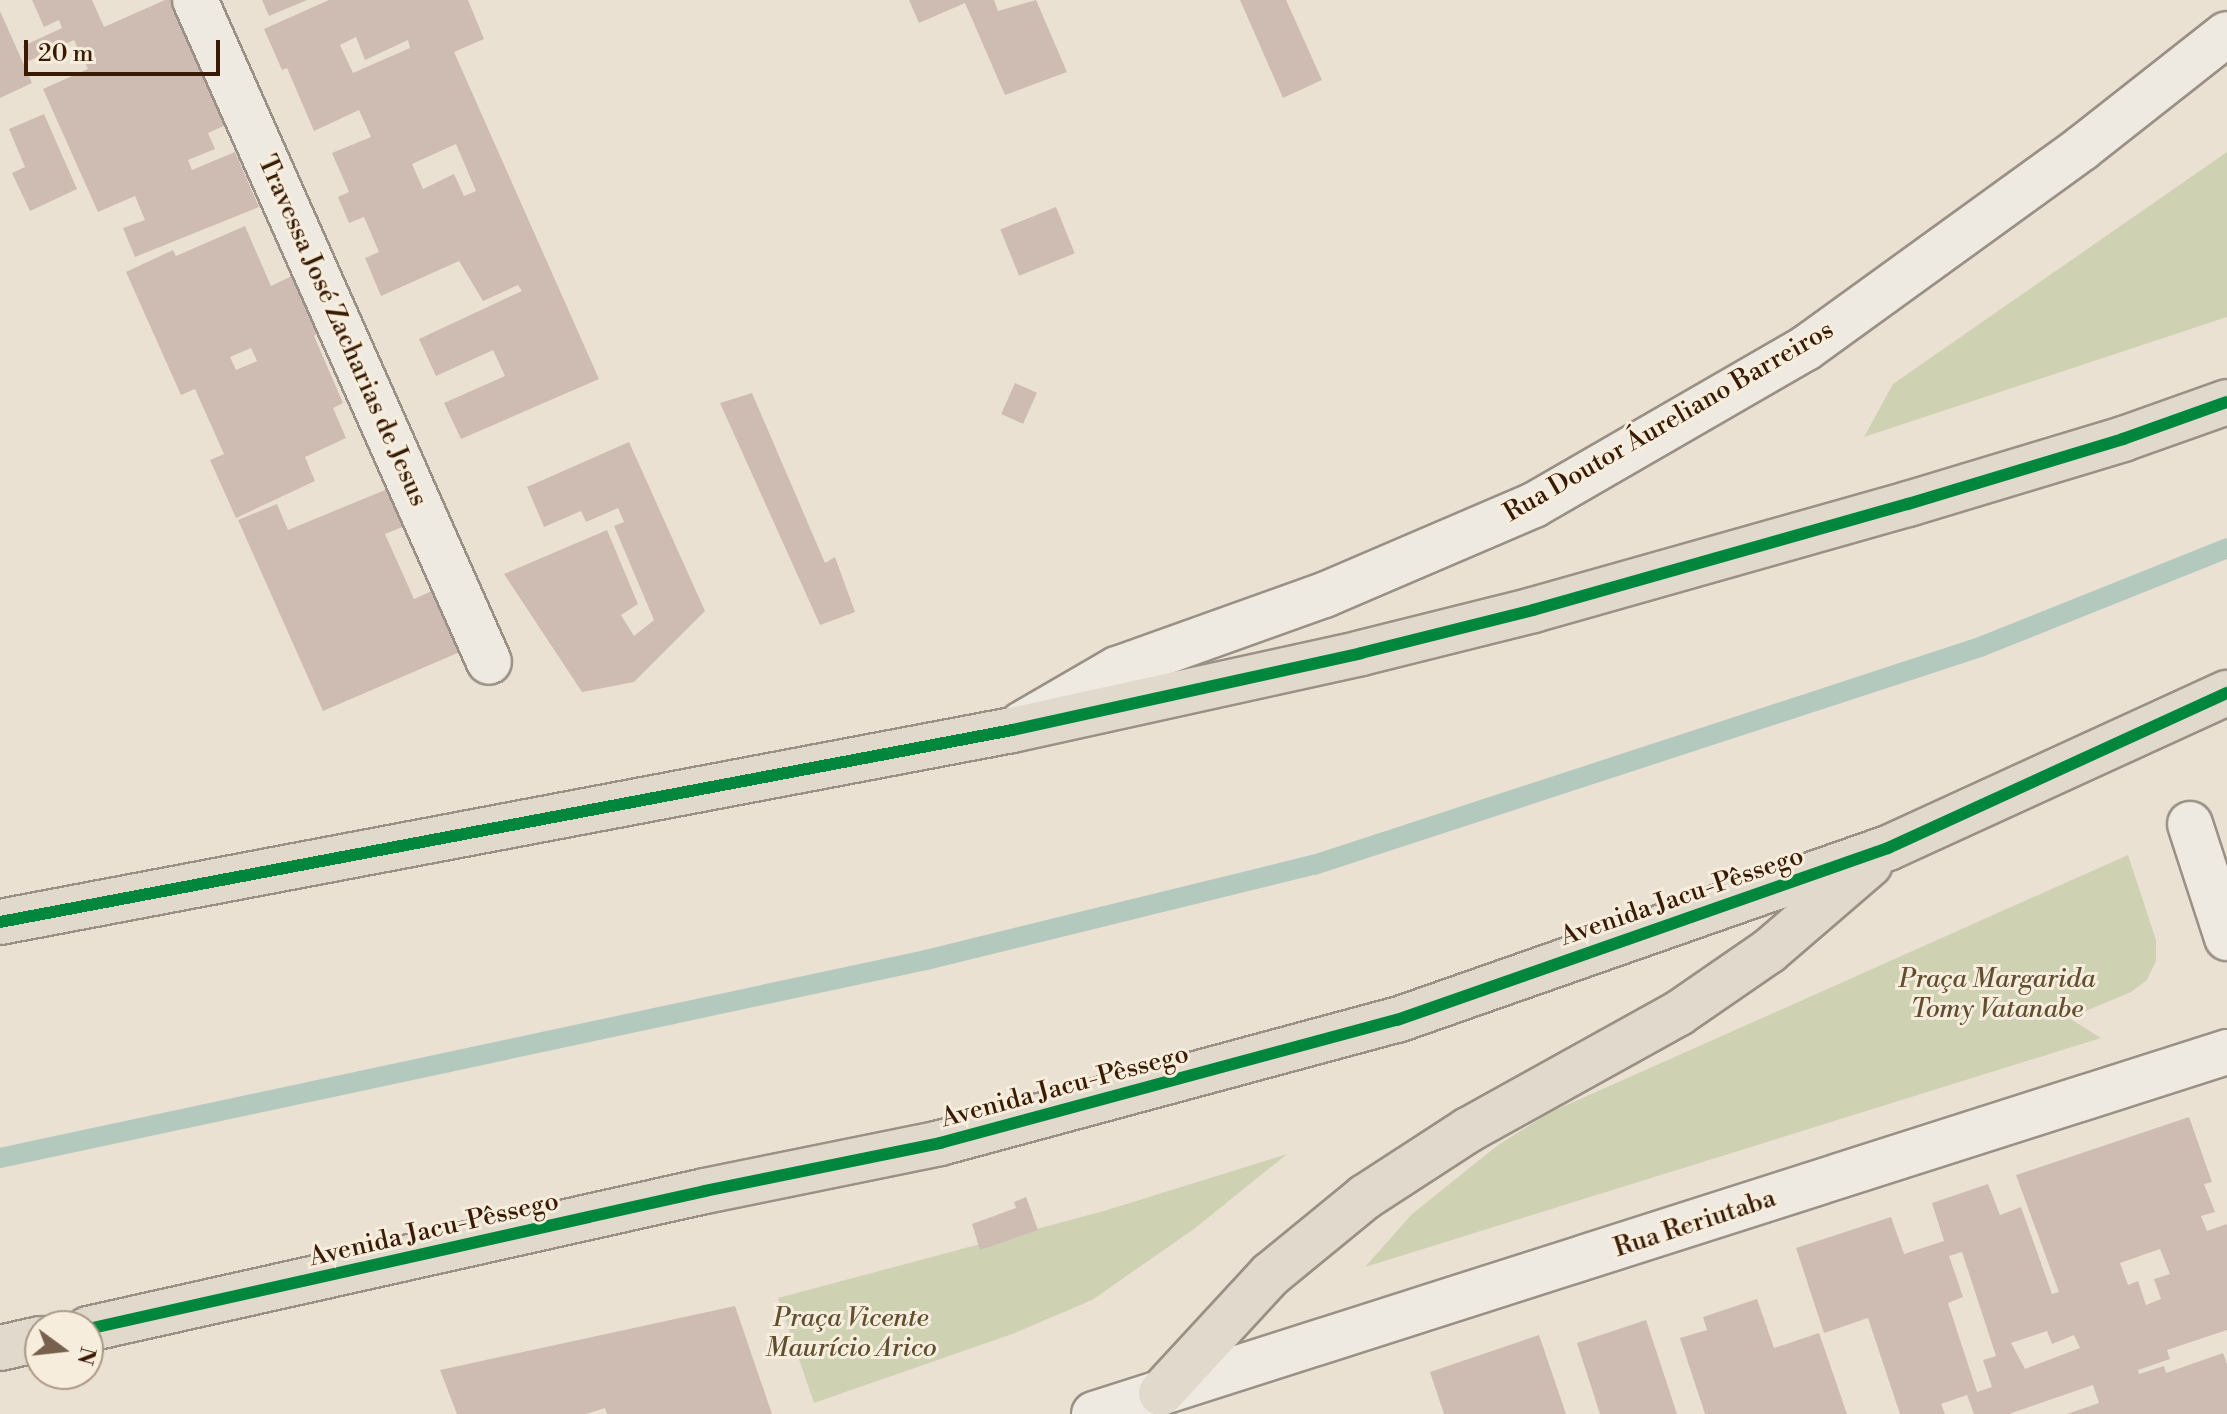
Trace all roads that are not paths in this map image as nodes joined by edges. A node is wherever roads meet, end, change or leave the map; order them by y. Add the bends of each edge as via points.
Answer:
1 (195, 0) edge
2 (2227, 34) edge
3 (2227, 402) edge
4 (489, 662) dead end
5 (2227, 693) edge
6 (1012, 730) junction
7 (2190, 824) dead end
8 (1888, 848) junction
9 (0, 922) edge
10 (2227, 938) edge
11 (2227, 1052) edge
12 (104, 1325) edge
13 (24, 1343) edge
14 (0, 1348) edge
15 (1165, 1404) edge
16 (1094, 1414) edge

1 - 4 street, Travessa José Zacharias de Jesus
2 - 6 street, Rua Doutor Áureliano Barreiros via 2082,148 1806,348 1534,505 1324,595 1117,669
3 - 6 highway via 1908,504 1533,610
5 - 8 highway, Avenida Jacu-Pêssego
6 - 9 highway
7 - 10 street
8 - 12 highway, Avenida Jacu-Pêssego via 1397,1020 1146,1089 940,1143
8 - 15 highway via 1769,951 1679,1013 1468,1130 1365,1197 1271,1274
11 - 15 street, Rua Reriutaba
13 - 14 highway
15 - 16 street

